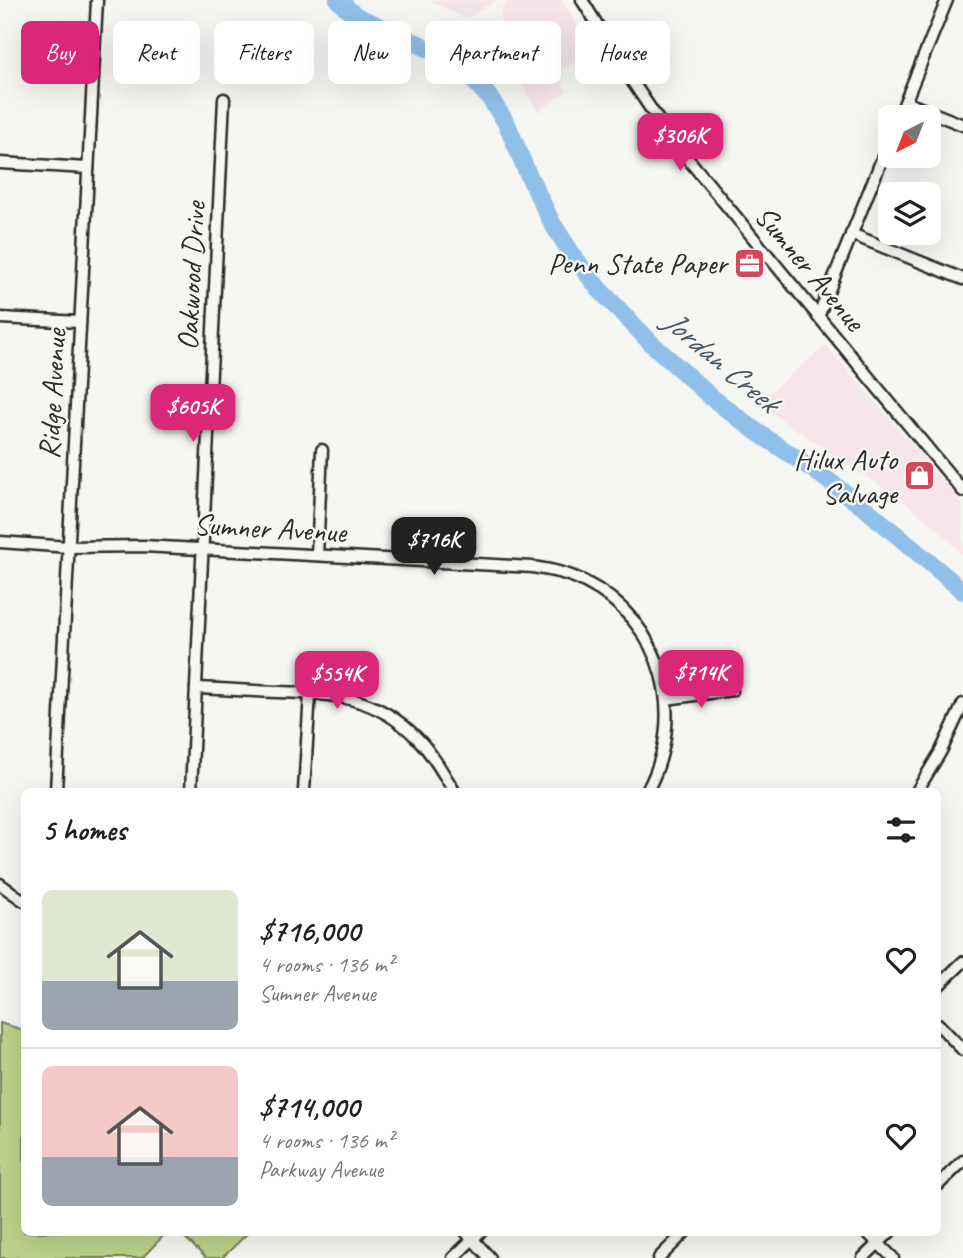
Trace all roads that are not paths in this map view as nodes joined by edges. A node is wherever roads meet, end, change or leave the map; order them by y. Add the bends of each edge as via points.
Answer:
1 (97, 0) edge
2 (582, 0) edge
3 (947, 0) edge
4 (224, 99) dead end
5 (905, 102) junction
6 (904, 105) edge
7 (963, 125) edge
8 (0, 163) edge
9 (88, 168) junction
10 (878, 168) edge
11 (851, 234) junction
12 (963, 279) edge
13 (0, 317) edge
14 (818, 317) junction
15 (80, 322) junction
16 (322, 450) dead end
17 (963, 491) edge
18 (0, 542) edge
19 (69, 547) junction
20 (203, 548) junction
21 (317, 555) junction
22 (196, 688) junction
23 (732, 690) dead end
24 (310, 693) junction
25 (666, 699) junction
26 (963, 704) edge
27 (56, 788) edge
28 (191, 788) edge
29 (304, 788) edge
30 (452, 788) edge
31 (649, 788) edge
32 (919, 788) edge
33 (0, 884) edge
34 (21, 899) edge
35 (963, 962) edge
36 (941, 983) edge
37 (941, 1027) edge
38 (963, 1050) edge
39 (963, 1161) edge
40 (941, 1182) edge
41 (471, 1236) edge
42 (474, 1236) edge
43 (681, 1236) edge
44 (871, 1236) edge
45 (886, 1236) edge
46 (878, 1243) junction
47 (453, 1258) edge
48 (490, 1258) edge
49 (659, 1258) edge
50 (863, 1258) edge
51 (893, 1258) edge

1 - 9 street, Ridge Avenue
2 - 14 street, Sumner Avenue via 669,136
3 - 5 street
4 - 20 street, Oakwood Drive
5 - 6 street
5 - 7 street
8 - 9 street
9 - 15 street, Ridge Avenue
10 - 11 street
11 - 12 street
11 - 14 street
13 - 15 street
14 - 17 street, Sumner Avenue
15 - 19 street, Ridge Avenue
16 - 21 street
18 - 19 street, Sumner Avenue
19 - 20 street, Sumner Avenue
19 - 27 street, Ridge Avenue
20 - 21 street, Sumner Avenue
20 - 22 street, Oakwood Drive
21 - 25 street, Sumner Avenue via 533,567 572,576 615,602 638,626 658,663
22 - 24 street
22 - 28 street, Oakwood Drive
23 - 25 street
24 - 29 street
24 - 30 street via 351,698 394,718 427,749
25 - 31 street, Sumner Avenue via 662,756
26 - 32 street
33 - 34 street
35 - 36 street
37 - 38 street
39 - 40 street
41 - 47 street
42 - 48 street
43 - 49 street
44 - 46 street
45 - 46 street
46 - 50 street
46 - 51 street

